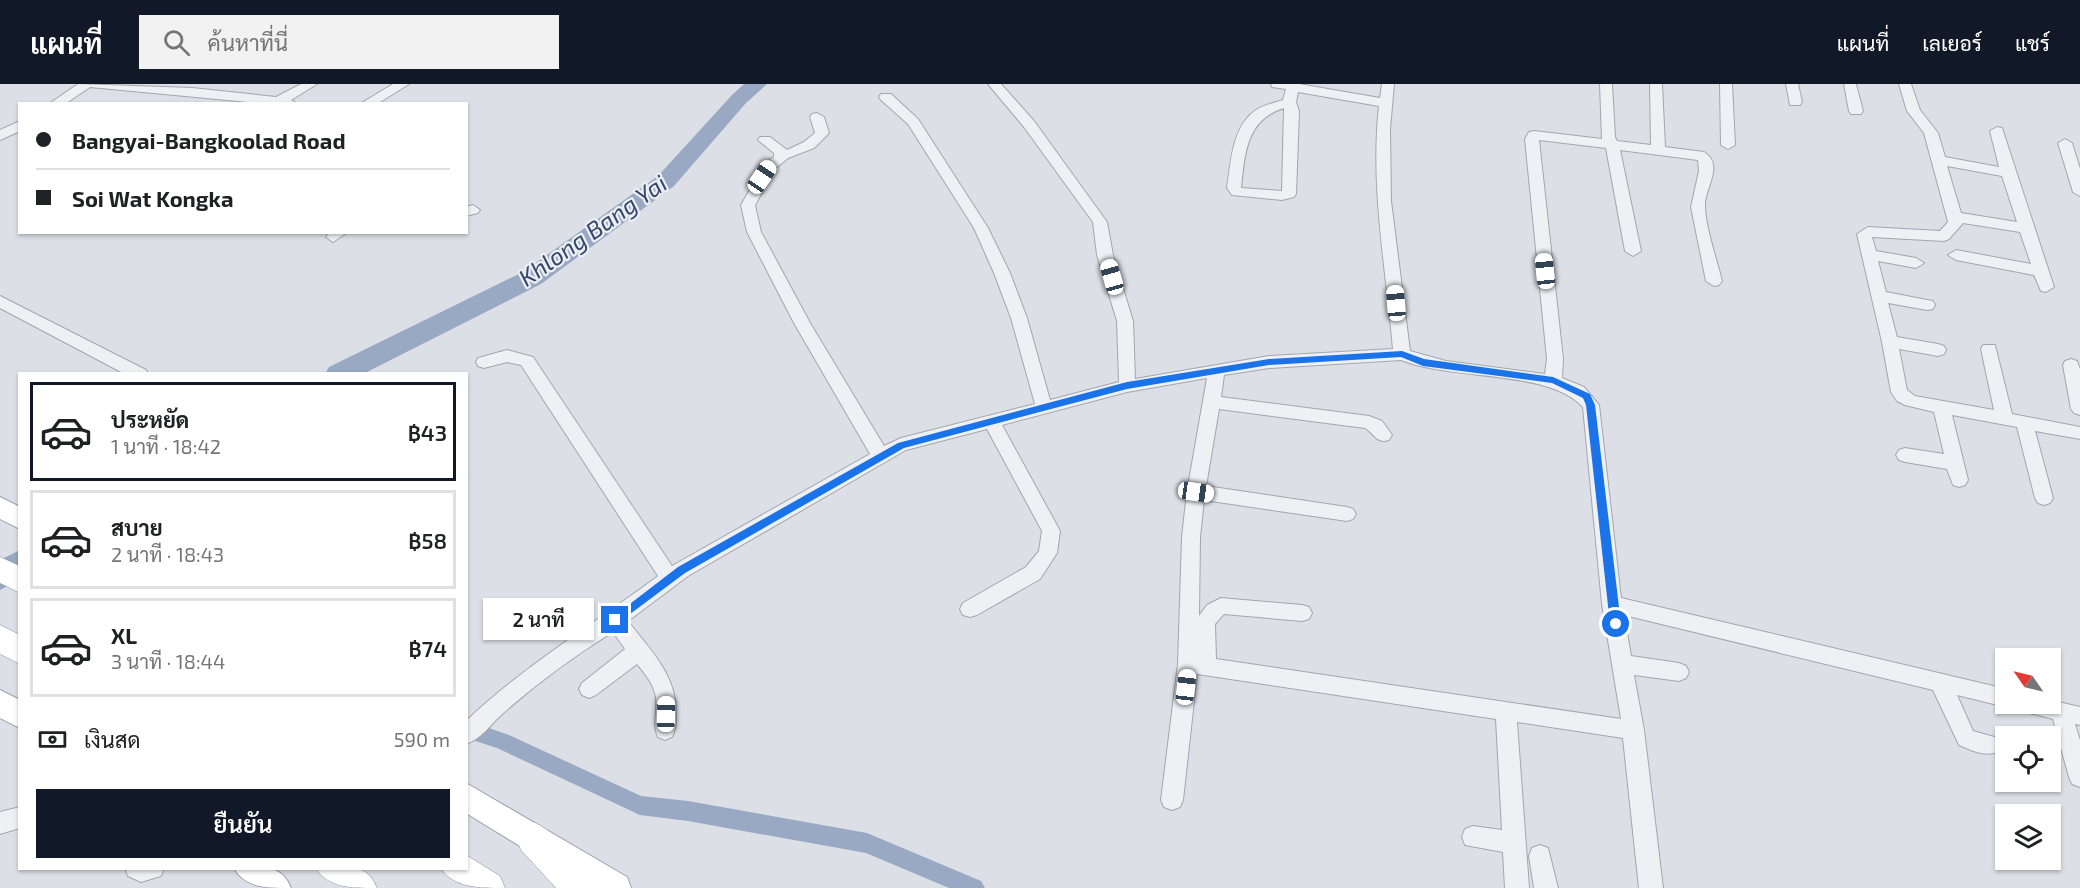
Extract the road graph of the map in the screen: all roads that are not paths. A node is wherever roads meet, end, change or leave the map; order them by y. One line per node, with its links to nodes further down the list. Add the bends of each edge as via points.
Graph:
1 (87, 84): 16 (street)
2 (92, 84): 17 (street, via 208,91)
3 (310, 84): 17 (street)
4 (403, 84): 18 (street)
5 (994, 84): 57 (street, via 1029,124 1100,222 1105,255 1125,321)
6 (1277, 84): 14 (street)
7 (1388, 84): 21 (street)
8 (1606, 84): 29 (street, via 1608,137)
9 (1656, 84): 31 (street)
10 (1726, 84): 30 (street)
11 (1792, 84): 20 (street)
12 (1850, 84): 22 (street)
13 (1905, 84): 33 (street, via 1914,111 1931,133)
14 (1293, 87): 19 (street); 21 (street)
15 (886, 97): 60 (street, via 913,122 981,228 1019,318)
16 (58, 102)
17 (281, 102)
18 (370, 102)
19 (1289, 102): 19 (street, via 1289,194 1237,192 1234,188 1243,140 1255,117)
20 (1795, 102)
21 (1385, 103): 51 (street, via 1384,201)
22 (1856, 111)
23 (817, 117): 32 (street, via 822,133 819,138)
24 (18, 126): 26 (street)
25 (1997, 131): 34 (street)
26 (0, 136)
27 (765, 140): 32 (street)
28 (2065, 143): 35 (street)
29 (1612, 144): 31 (street); 38 (street); 56 (street, via 1541,135 1532,139 1555,359)
30 (1728, 145)
31 (1658, 150): 43 (street, via 1699,156 1706,162 1707,179 1698,207)
32 (781, 156): 67 (street, via 762,177 748,205 754,232)
33 (1938, 160): 34 (street); 36 (street)
34 (2008, 173): 37 (street)
35 (2080, 192)
36 (1956, 217): 37 (street); 39 (street, via 1956,223 1944,236 1866,232)
37 (2028, 229): 42 (street)
38 (1633, 250)
39 (1869, 255): 41 (street); 45 (street)
40 (1956, 255): 42 (street)
41 (1916, 263)
42 (2041, 271): 44 (street)
43 (1714, 281)
44 (2046, 287)
45 (1879, 296): 47 (street); 48 (street)
46 (0, 301): 55 (street)
47 (1927, 305)
48 (1890, 342): 50 (street); 59 (street, via 1899,392 1903,397)
49 (1989, 349): 62 (street)
50 (1938, 350)
51 (1402, 354): 54 (street, via 1269,362); 56 (street, via 1423,362)
52 (484, 362): 75 (street, via 507,356 527,361)
53 (2071, 365): 61 (street)
54 (1217, 370): 57 (street); 58 (street)
55 (136, 372)
56 (1553, 380): 77 (street, via 1586,396 1591,405)
57 (1127, 386): 60 (street)
58 (1212, 402): 66 (street, via 1369,422); 69 (street)
59 (1941, 406): 62 (street); 68 (street, via 1957,472)
60 (1044, 407): 63 (street)
61 (2080, 409)
62 (2004, 417): 64 (street)
63 (991, 421): 67 (street, via 901,445); 78 (street, via 1051,531 1048,553 1033,573)
64 (2024, 423): 65 (street); 70 (street)
65 (2080, 433)
66 (1383, 435)
67 (880, 455): 75 (street)
68 (1905, 455)
69 (1196, 492): 72 (street); 85 (street, via 1191,537)
70 (2044, 498)
71 (0, 507): 73 (main road)
72 (1347, 514)
73 (18, 518)
74 (0, 569): 76 (highway)
75 (670, 578): 80 (street)
76 (18, 580)
77 (1612, 604): 84 (street); 87 (street)
78 (970, 609)
79 (1302, 613): 85 (street, via 1221,606 1212,610 1205,621)
80 (615, 620): 83 (street); 96 (street, via 572,647)
81 (0, 638): 82 (highway)
82 (18, 650)
83 (639, 650): 88 (street); 94 (street, via 659,677 666,698)
84 (1622, 664): 86 (street); 95 (street)
85 (1197, 666): 91 (street); 100 (street)
86 (1679, 672)
87 (1940, 682): 89 (street); 97 (street, via 1966,738)
88 (589, 689)
89 (1995, 695)
90 (0, 702): 93 (main road)
91 (1506, 712): 95 (street); 105 (street)
92 (2070, 714): 98 (street)
93 (18, 715)
94 (665, 730)
95 (1633, 730): 117 (street)
96 (468, 733)
97 (1990, 745)
98 (2080, 777)
99 (468, 798): 104 (main road)
100 (1172, 800)
101 (18, 817): 102 (street)
102 (0, 823)
103 (1473, 837): 105 (street)
104 (533, 838): 113 (highway); 114 (main road)
105 (1514, 843): 115 (street)
106 (1540, 856): 116 (street)
107 (252, 870): 110 (main road)
108 (336, 870): 111 (highway)
109 (461, 870): 112 (highway)
110 (276, 888)
111 (360, 888)
112 (488, 888)
113 (579, 888)
114 (616, 888)
115 (1517, 888)
116 (1546, 888)
117 (1651, 888)

